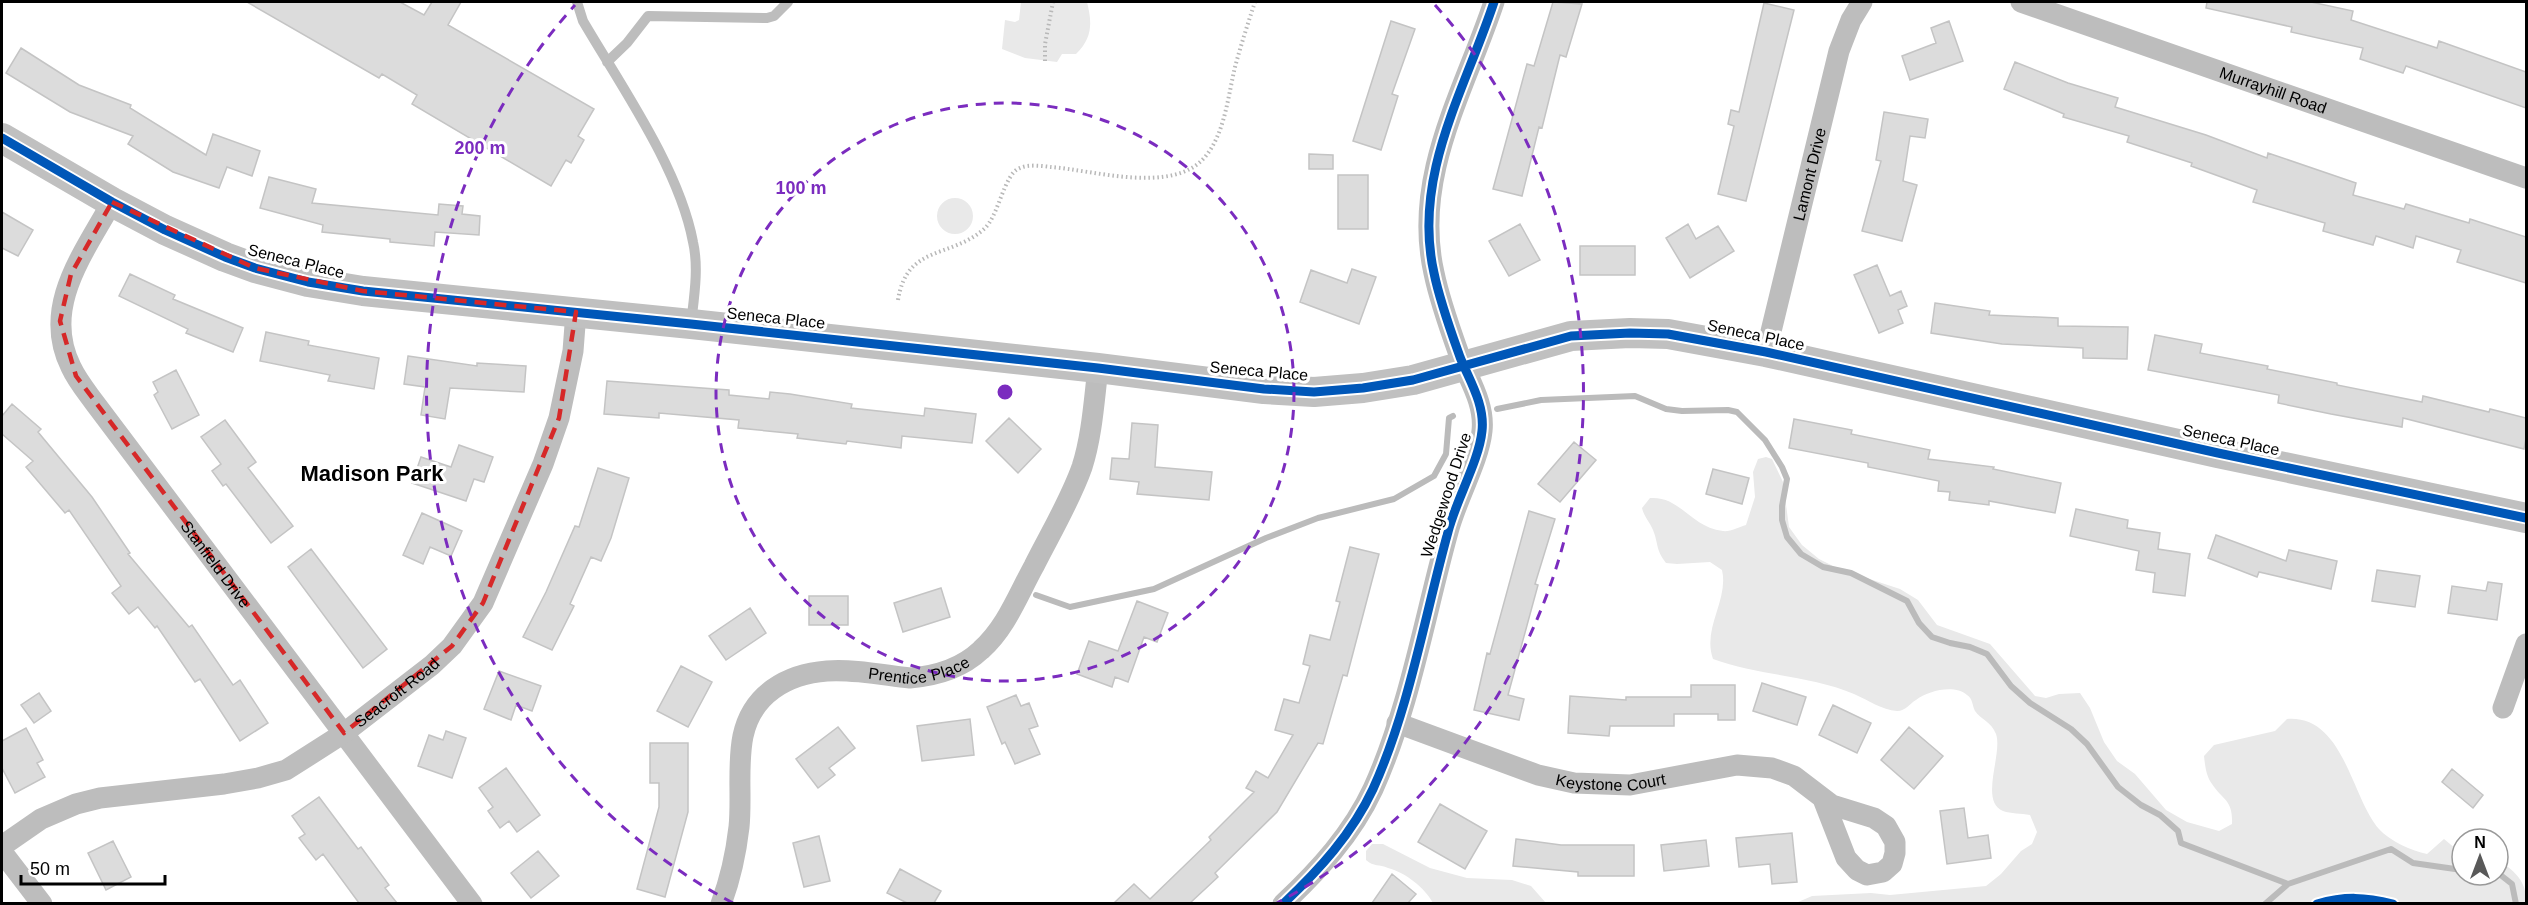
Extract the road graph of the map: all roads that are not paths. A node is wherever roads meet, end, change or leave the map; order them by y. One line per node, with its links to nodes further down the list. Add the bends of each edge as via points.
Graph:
1 (577, 2): 6 (lane, via 583,21)
2 (788, 2): 6 (lane, via 767,18 648,16)
3 (1494, 2): 13 (street, Wedgewood Drive, via 1445,133 1430,195 1428,227 1433,270 1443,312)
4 (1862, 2): 12 (street, Lamont Drive, via 1839,51)
5 (2021, 2): 8 (street, Murrayhill Road)
6 (607, 62): 11 (lane, via 665,165 690,229 695,273)
7 (2, 138): 9 (street, Seneca Place)
8 (2526, 178)
9 (112, 202): 10 (street, Seneca Place, via 225,257 308,282); 19 (street, Stanfield Drive, via 71,274 63,297 62,341 70,365)
10 (576, 312): 11 (street, Seneca Place); 19 (street, Seacroft Road, via 560,418 483,603 445,652)
11 (691, 324): 14 (street, Seneca Place)
12 (1766, 352): 13 (street, Seneca Place, via 1706,339 1629,333 1571,336); 15 (street, Seneca Place)
13 (1464, 366): 14 (street, Seneca Place, via 1413,380 1314,392); 18 (street, Wedgewood Drive, via 1480,405 1483,429 1448,530)
14 (1098, 368): 25 (street, Prentice Place, via 1082,467 998,633 980,651 947,670 923,677 828,671 795,676 768,692 755,708 743,737 739,827)
15 (2526, 518)
16 (2526, 644): 17 (street)
17 (2503, 708)
18 (1397, 723): 20 (street, Keystone Court, via 1538,775 1574,783 1630,785 1749,765 1794,776); 26 (street, Wedgewood Drive, via 1373,789 1355,821 1315,874)
19 (344, 733): 21 (street, Seacroft Road, via 286,770 258,778 76,804 41,819); 24 (street, Stanfield Drive)
20 (1823, 799)
21 (2, 846)
22 (2, 852): 23 (street)
23 (42, 903)
24 (472, 903)
25 (721, 903)
26 (1283, 903)

